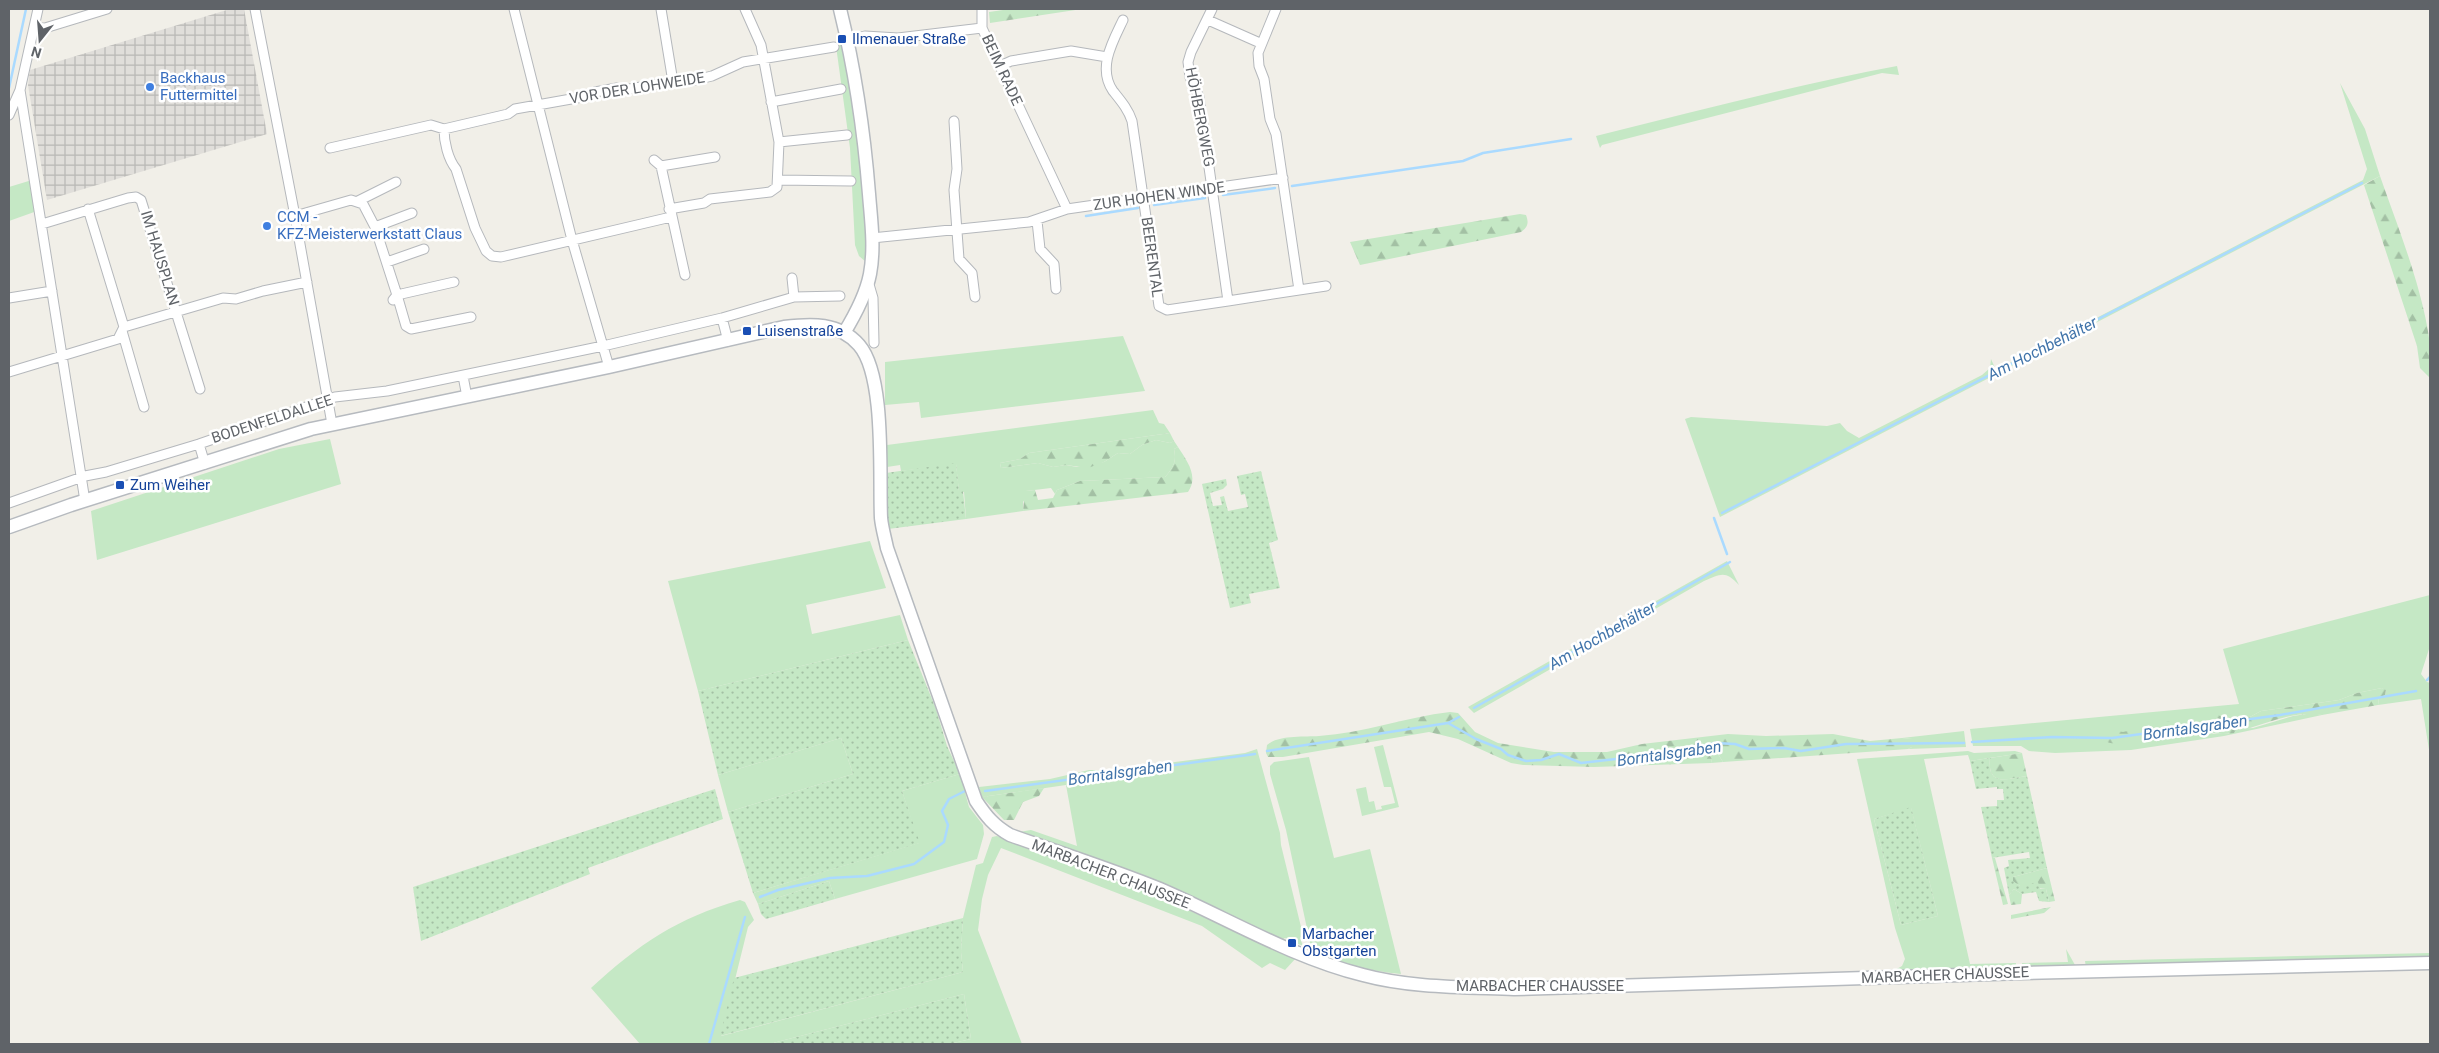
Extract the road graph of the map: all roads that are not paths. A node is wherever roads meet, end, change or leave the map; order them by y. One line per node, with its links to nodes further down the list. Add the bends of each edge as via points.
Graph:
1 (38, 9): 13 (street)
2 (107, 9): 13 (street, via 45,28)
3 (255, 9): 44 (street)
4 (514, 9): 25 (street)
5 (661, 9): 21 (street)
6 (745, 9): 19 (street, via 759,36)
7 (840, 9): 15 (street)
8 (982, 9): 14 (street)
9 (1212, 9): 12 (street, HÖHBERGWEG)
10 (1276, 9): 16 (street)
11 (1123, 20): 18 (street)
12 (1208, 20): 16 (street); 37 (street, HÖHBERGWEG, via 1191,52 1188,68 1199,97)
13 (35, 27): 23 (street)
14 (982, 28): 15 (street, BEIM RADE); 20 (street, BEIM RADE)
15 (848, 40): 49 (street, via 865,142)
16 (1260, 43): 33 (street, via 1258,60)
17 (834, 47): 19 (street, VOR DER LOHWEIDE)
18 (1107, 57): 20 (street, via 1071,52 1011,61); 38 (street, via 1109,83 1132,121)
19 (764, 60): 21 (street, VOR DER LOHWEIDE, via 743,62 702,79); 24 (street)
20 (1000, 66): 41 (street, BEIM RADE)
21 (673, 82): 25 (street, VOR DER LOHWEIDE, via 624,90 617,88)
22 (841, 89): 24 (street)
23 (20, 90): 26 (street); 46 (street)
24 (771, 102): 30 (street)
25 (538, 104): 28 (street, VOR DER LOHWEIDE); 50 (street)
26 (9, 116)
27 (954, 121): 48 (street)
28 (444, 129): 31 (street, VOR DER LOHWEIDE, via 430,125); 50 (street, via 452,163 475,228 490,254 500,257)
29 (847, 135): 30 (street)
30 (778, 142): 34 (street)
31 (330, 148)
32 (715, 157): 43 (street, via 658,163)
33 (1283, 178): 37 (street, ZUR HOHEN WINDE); 60 (street)
34 (779, 180): 35 (street); 43 (street, via 777,187 770,192 710,199)
35 (851, 181)
36 (396, 182): 39 (street)
37 (1213, 188): 38 (street, ZUR HOHEN WINDE); 67 (street)
38 (1144, 198): 41 (street, ZUR HOHEN WINDE); 67 (street, BEERENTAL, via 1159,306 1167,310)
39 (358, 201): 44 (street, via 350,200); 47 (street, via 367,208)
40 (88, 209): 46 (street, IM HAUSPLAN); 68 (street, IM HAUSPLAN, via 132,197 141,200); 71 (street)
41 (1067, 209): 45 (street, ZUR HOHEN WINDE)
42 (412, 213): 47 (street)
43 (670, 213): 50 (street); 53 (street)
44 (296, 216): 56 (street)
45 (1037, 221): 48 (street, ZUR HOHEN WINDE); 59 (street, via 1040,249 1054,264)
46 (42, 224): 61 (street)
47 (375, 227): 52 (street)
48 (956, 230): 49 (street, ZUR HOHEN WINDE); 64 (street, via 959,259 972,273)
49 (872, 238): 55 (street)
50 (572, 240): 75 (street)
51 (424, 249): 52 (street)
52 (387, 262): 66 (street)
53 (685, 275)
54 (792, 278): 63 (street)
55 (868, 281): 72 (street); 74 (street, via 873,298)
56 (307, 282): 68 (street, IM HAUSPLAN, via 236,299 223,298); 82 (street)
57 (454, 282): 66 (street)
58 (1326, 286): 60 (street, BEERENTAL)
59 (1056, 289)
60 (1299, 290): 67 (street, BEERENTAL)
61 (52, 292): 65 (street); 76 (street)
62 (840, 296): 63 (street, BODENFELDALLEE)
63 (794, 297): 70 (street, BODENFELDALLEE)
64 (975, 297)
65 (9, 298)
66 (395, 298): 69 (street, via 408,329)
67 (1228, 301)
68 (176, 313): 71 (street, IM HAUSPLAN); 80 (street, IM HAUSPLAN)
69 (471, 317)
70 (722, 318): 73 (street); 75 (street, BODENFELDALLEE)
71 (123, 329): 76 (street, IM HAUSPLAN, via 118,339); 83 (street)
72 (844, 333): 73 (street, BODENFELDALLEE, via 809,324); 91 (street, MARBACHER CHAUSSEE, via 859,345 873,379 877,400 882,521 887,548 976,800 985,816 1010,835 1161,890 1311,958 1363,976 1388,980 1514,989)
73 (728, 340): 77 (street, BODENFELDALLEE)
74 (874, 343)
75 (603, 346): 77 (street); 79 (street, BODENFELDALLEE)
76 (63, 356): 78 (street, IM HAUSPLAN); 87 (street)
77 (609, 367): 81 (street, BODENFELDALLEE)
78 (9, 372)
79 (463, 376): 81 (street); 82 (street, BODENFELDALLEE)
80 (200, 390)
81 (468, 397): 84 (street, BODENFELDALLEE)
82 (328, 399): 84 (street); 85 (street, BODENFELDALLEE)
83 (144, 407)
84 (332, 424): 86 (street, BODENFELDALLEE)
85 (198, 444): 86 (street, BODENFELDALLEE); 87 (street, BODENFELDALLEE)
86 (205, 464): 88 (street, BODENFELDALLEE)
87 (81, 477): 88 (street); 89 (street, BODENFELDALLEE)
88 (85, 501): 90 (street, BODENFELDALLEE)
89 (9, 503)
90 (9, 528)
91 (2430, 963)

